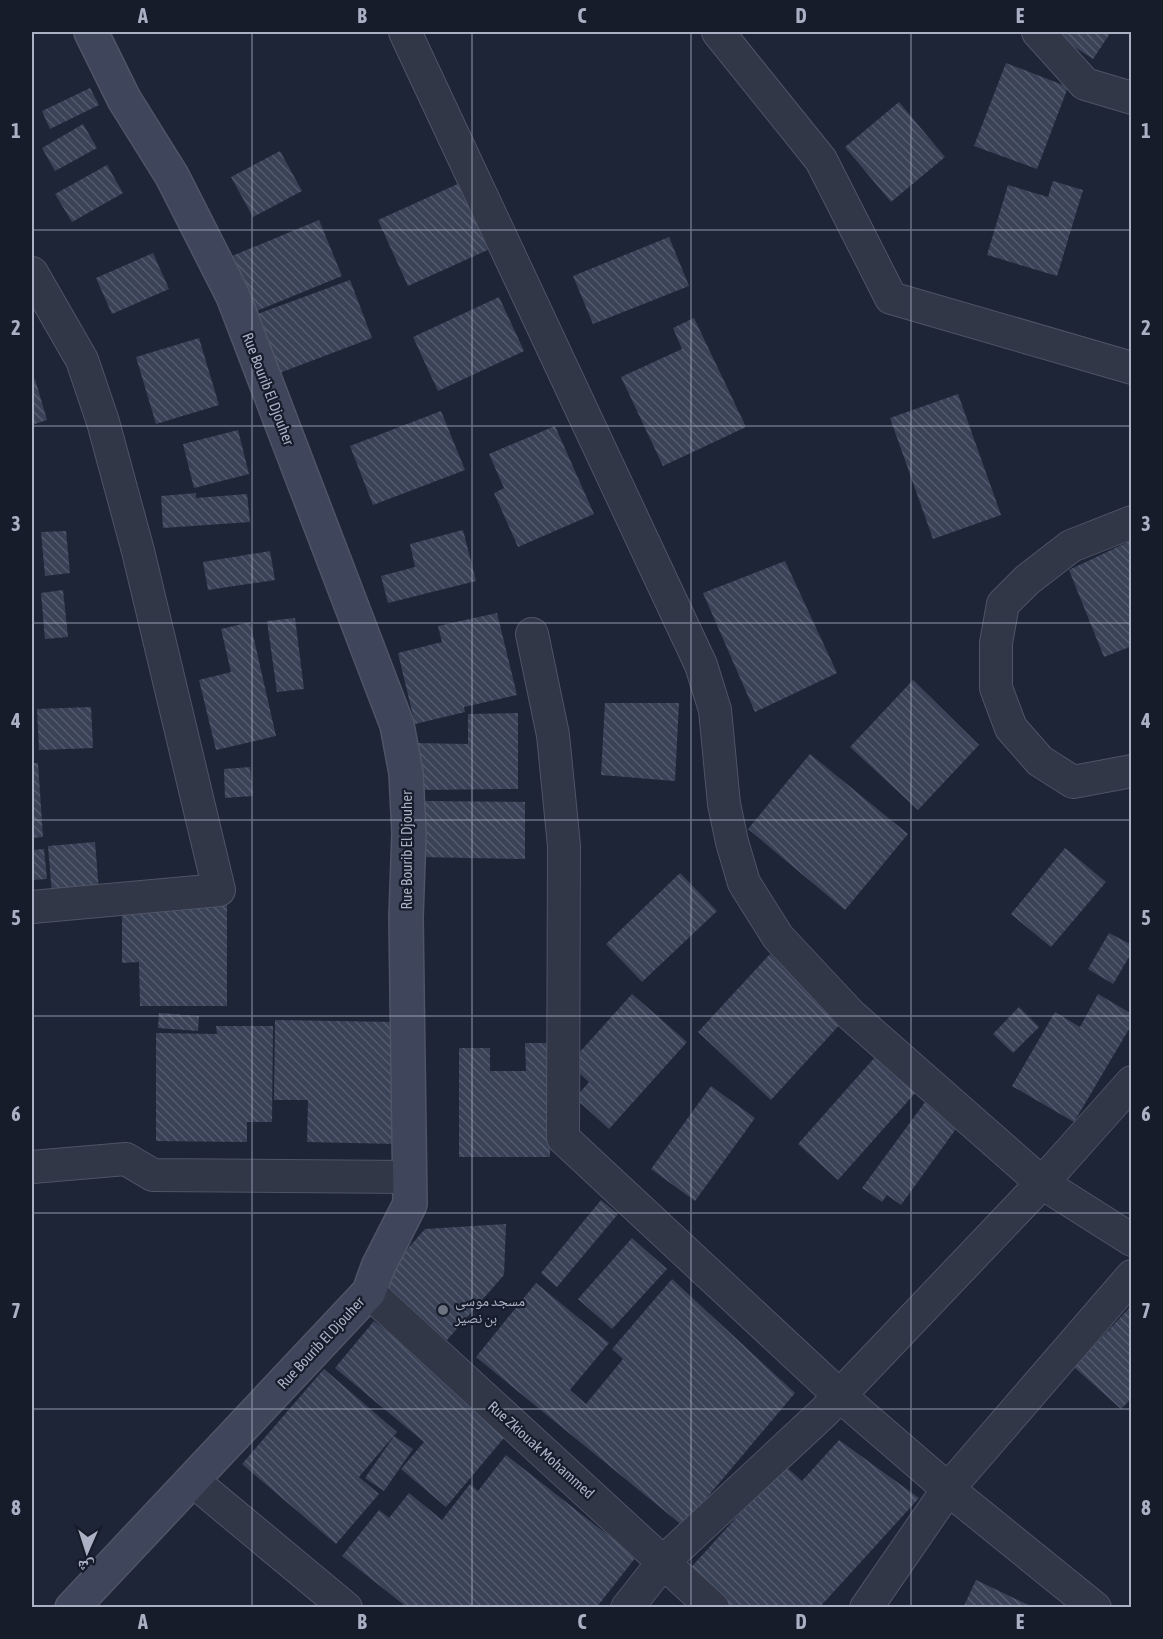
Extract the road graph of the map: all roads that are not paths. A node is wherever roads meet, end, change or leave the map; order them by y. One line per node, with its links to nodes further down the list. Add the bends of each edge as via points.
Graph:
1 (91, 32): 14 (main road, Rue Bourib El Djouher, via 124,99 172,176 233,296 397,725 406,773 409,833 406,917)
2 (405, 32): 15 (street, via 701,665 715,710 724,804 732,842 749,892 778,937 851,1014)
3 (718, 32): 7 (street, via 821,160 891,298)
4 (1038, 32): 5 (street, via 1085,84)
5 (1131, 98)
6 (32, 273): 11 (street, via 82,360 103,422 219,890)
7 (1131, 368)
8 (1131, 522): 10 (street, via 1071,546 1003,604 996,688 1011,728 1040,760 1073,782)
9 (532, 634): 19 (street, via 553,735 564,846 564,1138)
10 (1131, 771)
11 (32, 907)
12 (1131, 1082): 15 (street)
13 (32, 1167): 14 (street, via 126,1159 153,1174)
14 (410, 1177): 18 (main road, Rue Bourib El Djouher, via 410,1204)
15 (1042, 1183): 16 (street); 19 (street)
16 (1131, 1240)
17 (1131, 1276): 21 (street)
18 (369, 1292): 20 (main road, Rue Bourib El Djouher); 22 (street, Rue Zkiouak Mohammed)
19 (839, 1395): 21 (street); 22 (street)
20 (192, 1480): 23 (main road, Rue Bourib El Djouher); 24 (street)
21 (948, 1489): 27 (street); 28 (street)
22 (664, 1561): 25 (street); 26 (street, Rue Zkiouak Mohammed)
23 (72, 1608)
24 (346, 1608)
25 (627, 1608)
26 (713, 1608)
27 (866, 1608)
28 (1095, 1608)

